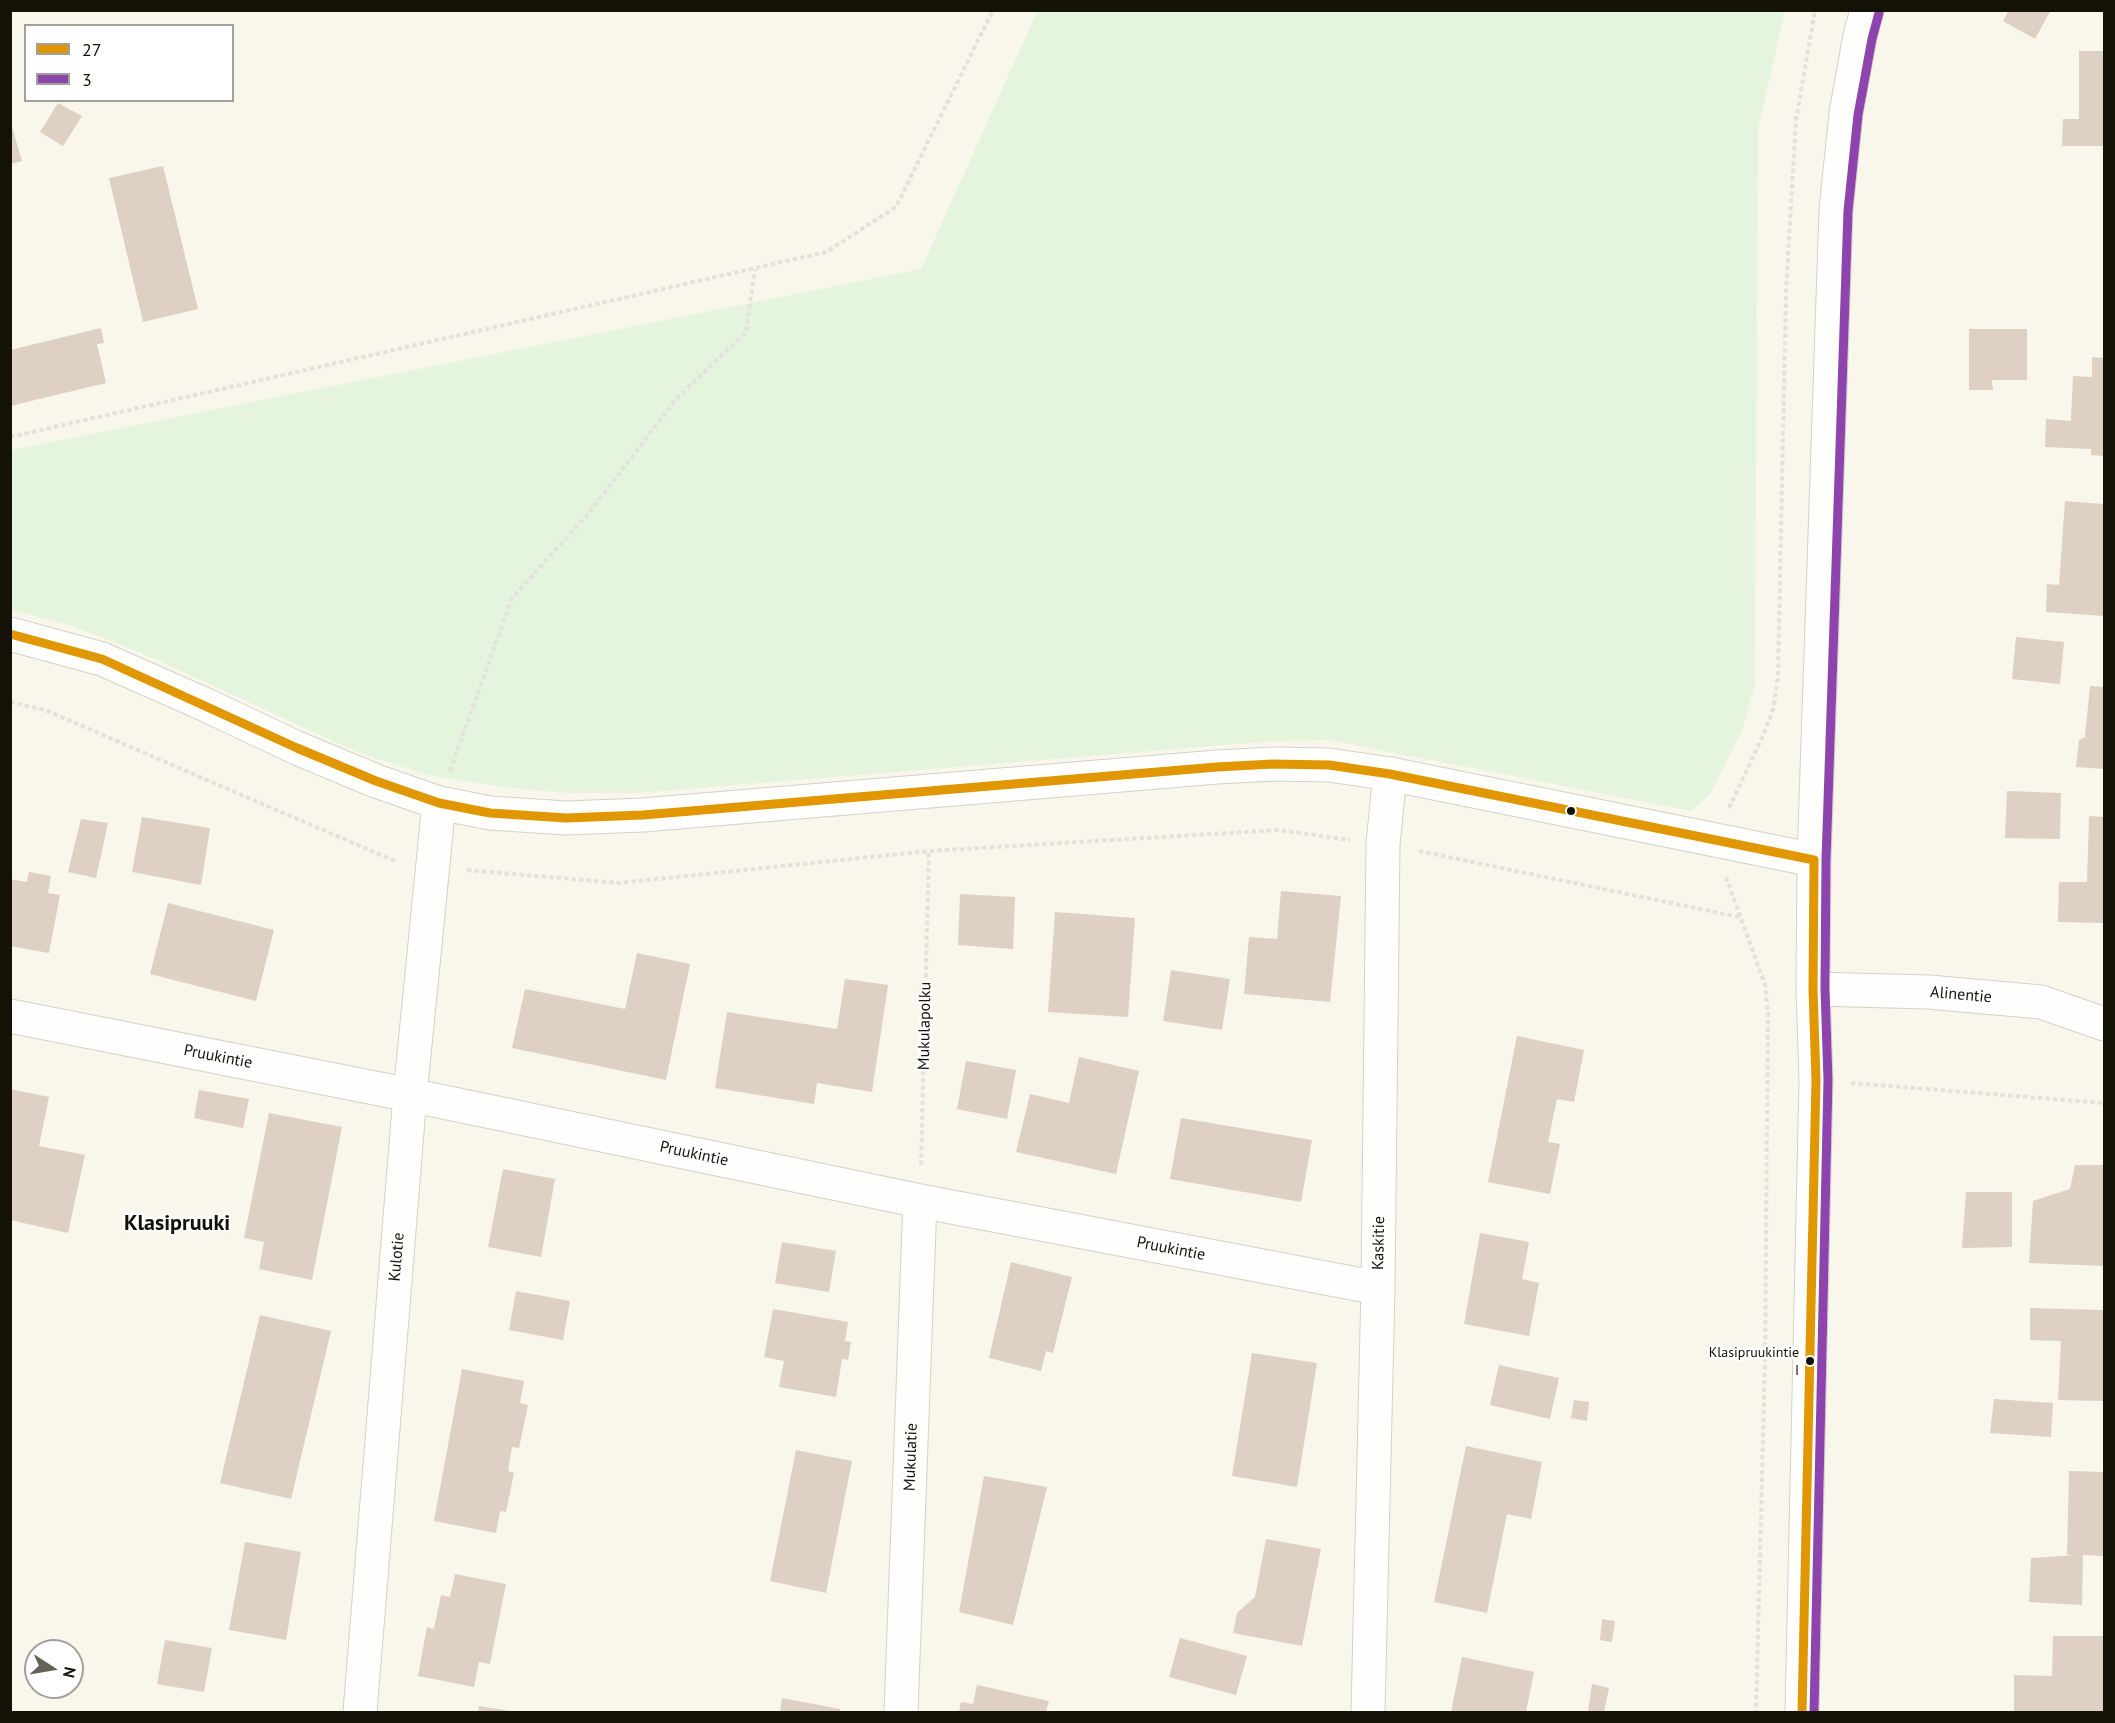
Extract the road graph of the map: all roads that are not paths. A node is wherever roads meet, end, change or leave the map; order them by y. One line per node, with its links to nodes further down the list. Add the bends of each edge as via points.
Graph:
1 (1867, 10): 5 (street, via 1846,113 1836,210)
2 (10, 633): 4 (street, via 102,660 307,753)
3 (1390, 774): 4 (street, via 1329,765 1273,764 577,818 490,813); 5 (street); 11 (street, Kaskitie, via 1383,844)
4 (439, 802): 9 (street, Kulotie)
5 (1814, 860): 6 (street)
6 (1813, 989): 8 (street, Alinentie, via 1929,992 2041,1002); 15 (street, via 1816,1080)
7 (10, 1016): 9 (street, Pruukintie)
8 (2104, 1024)
9 (410, 1095): 10 (street, Pruukintie); 12 (street, Kulotie)
10 (920, 1201): 11 (street, Pruukintie); 13 (street, Mukulatie)
11 (1378, 1288): 14 (street, Kaskitie)
12 (360, 1713)
13 (901, 1713)
14 (1368, 1713)
15 (1802, 1713)

